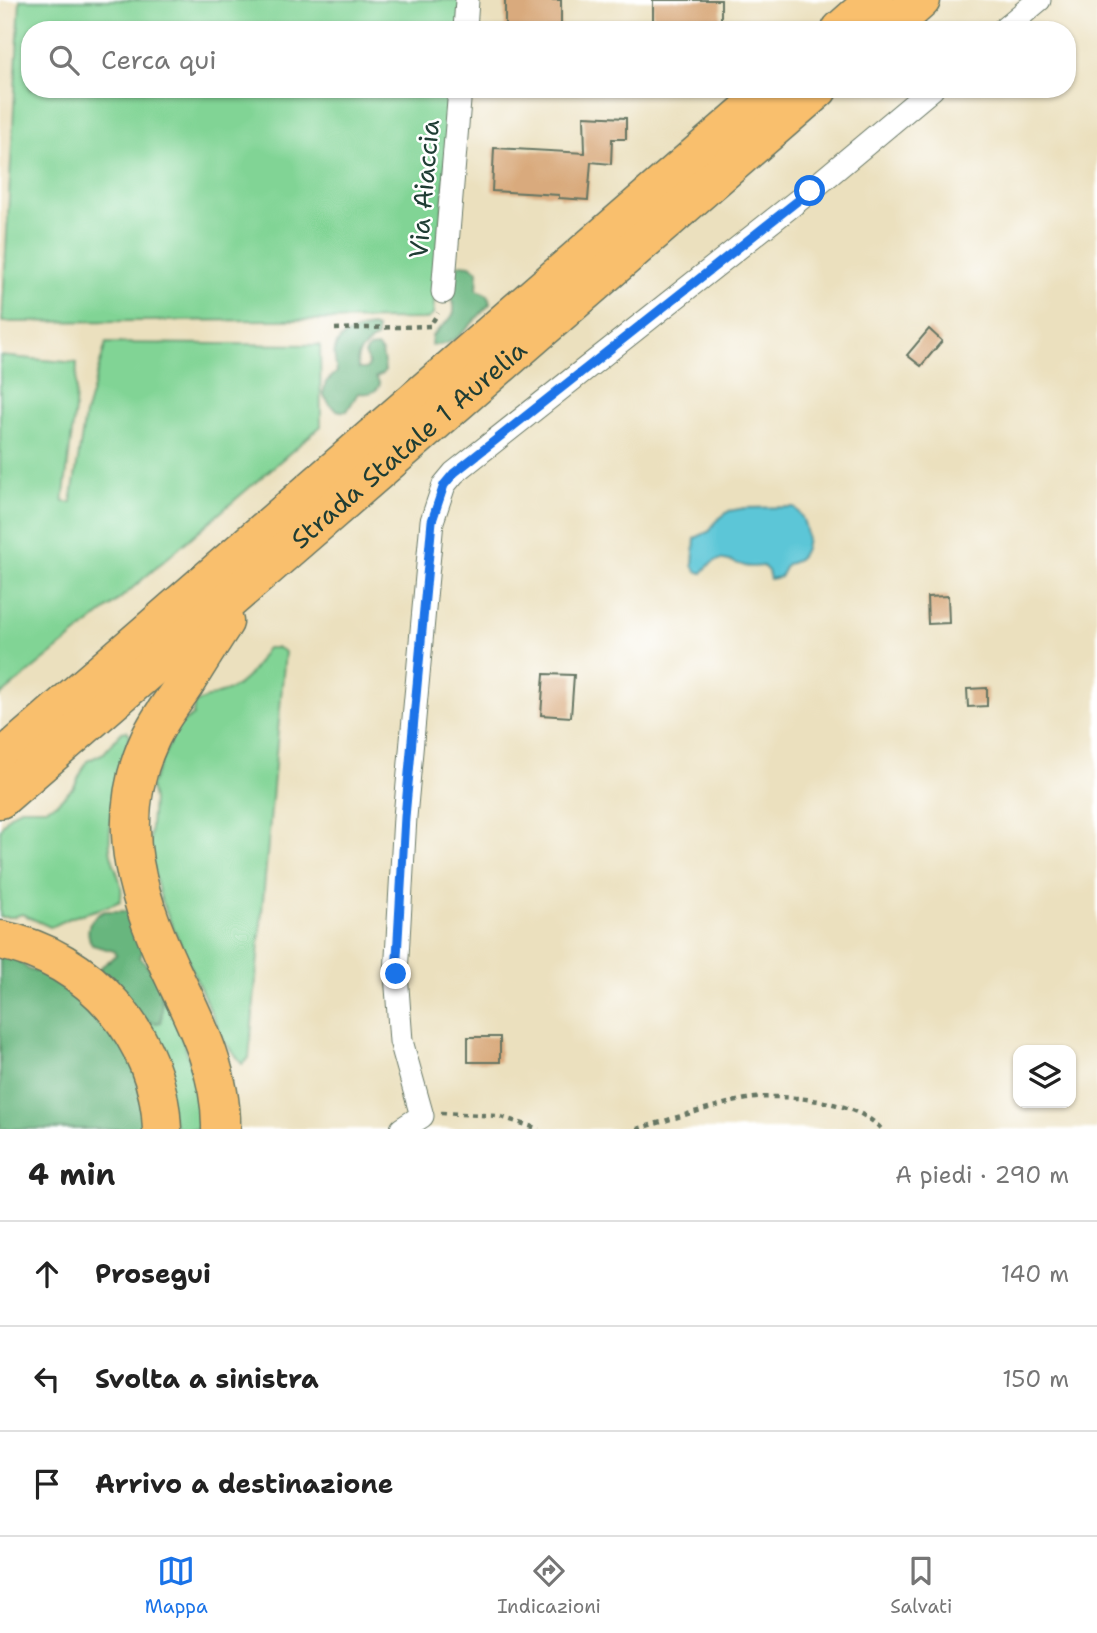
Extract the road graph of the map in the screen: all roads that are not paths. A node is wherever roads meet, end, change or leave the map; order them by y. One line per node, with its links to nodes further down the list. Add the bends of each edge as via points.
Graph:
1 (467, 0): 6 (street)
2 (847, 0): 7 (highway)
3 (875, 0): 8 (highway)
4 (921, 0): 9 (highway)
5 (1039, 0): 10 (street)
6 (466, 21)
7 (830, 21)
8 (851, 21)
9 (897, 21)
10 (1014, 21)
11 (459, 98): 15 (street, Via Aiaccia)
12 (763, 98): 17 (highway, Strada Statale 1 Aurelia)
13 (808, 98): 16 (highway, Strada Statale 1 Aurelia)
14 (921, 98): 22 (street, via 444,485 432,521 396,974 401,1041 422,1116)
15 (443, 292)
16 (247, 585): 18 (highway, Strada Statale 1 Aurelia); 21 (highway, via 150,739 138,774 132,817 133,865 139,890 160,948 205,1044)
17 (0, 761)
18 (0, 799)
19 (0, 940): 20 (highway, via 37,949 58,960 115,1008 153,1077)
20 (162, 1129)
21 (221, 1129)
22 (402, 1129)

